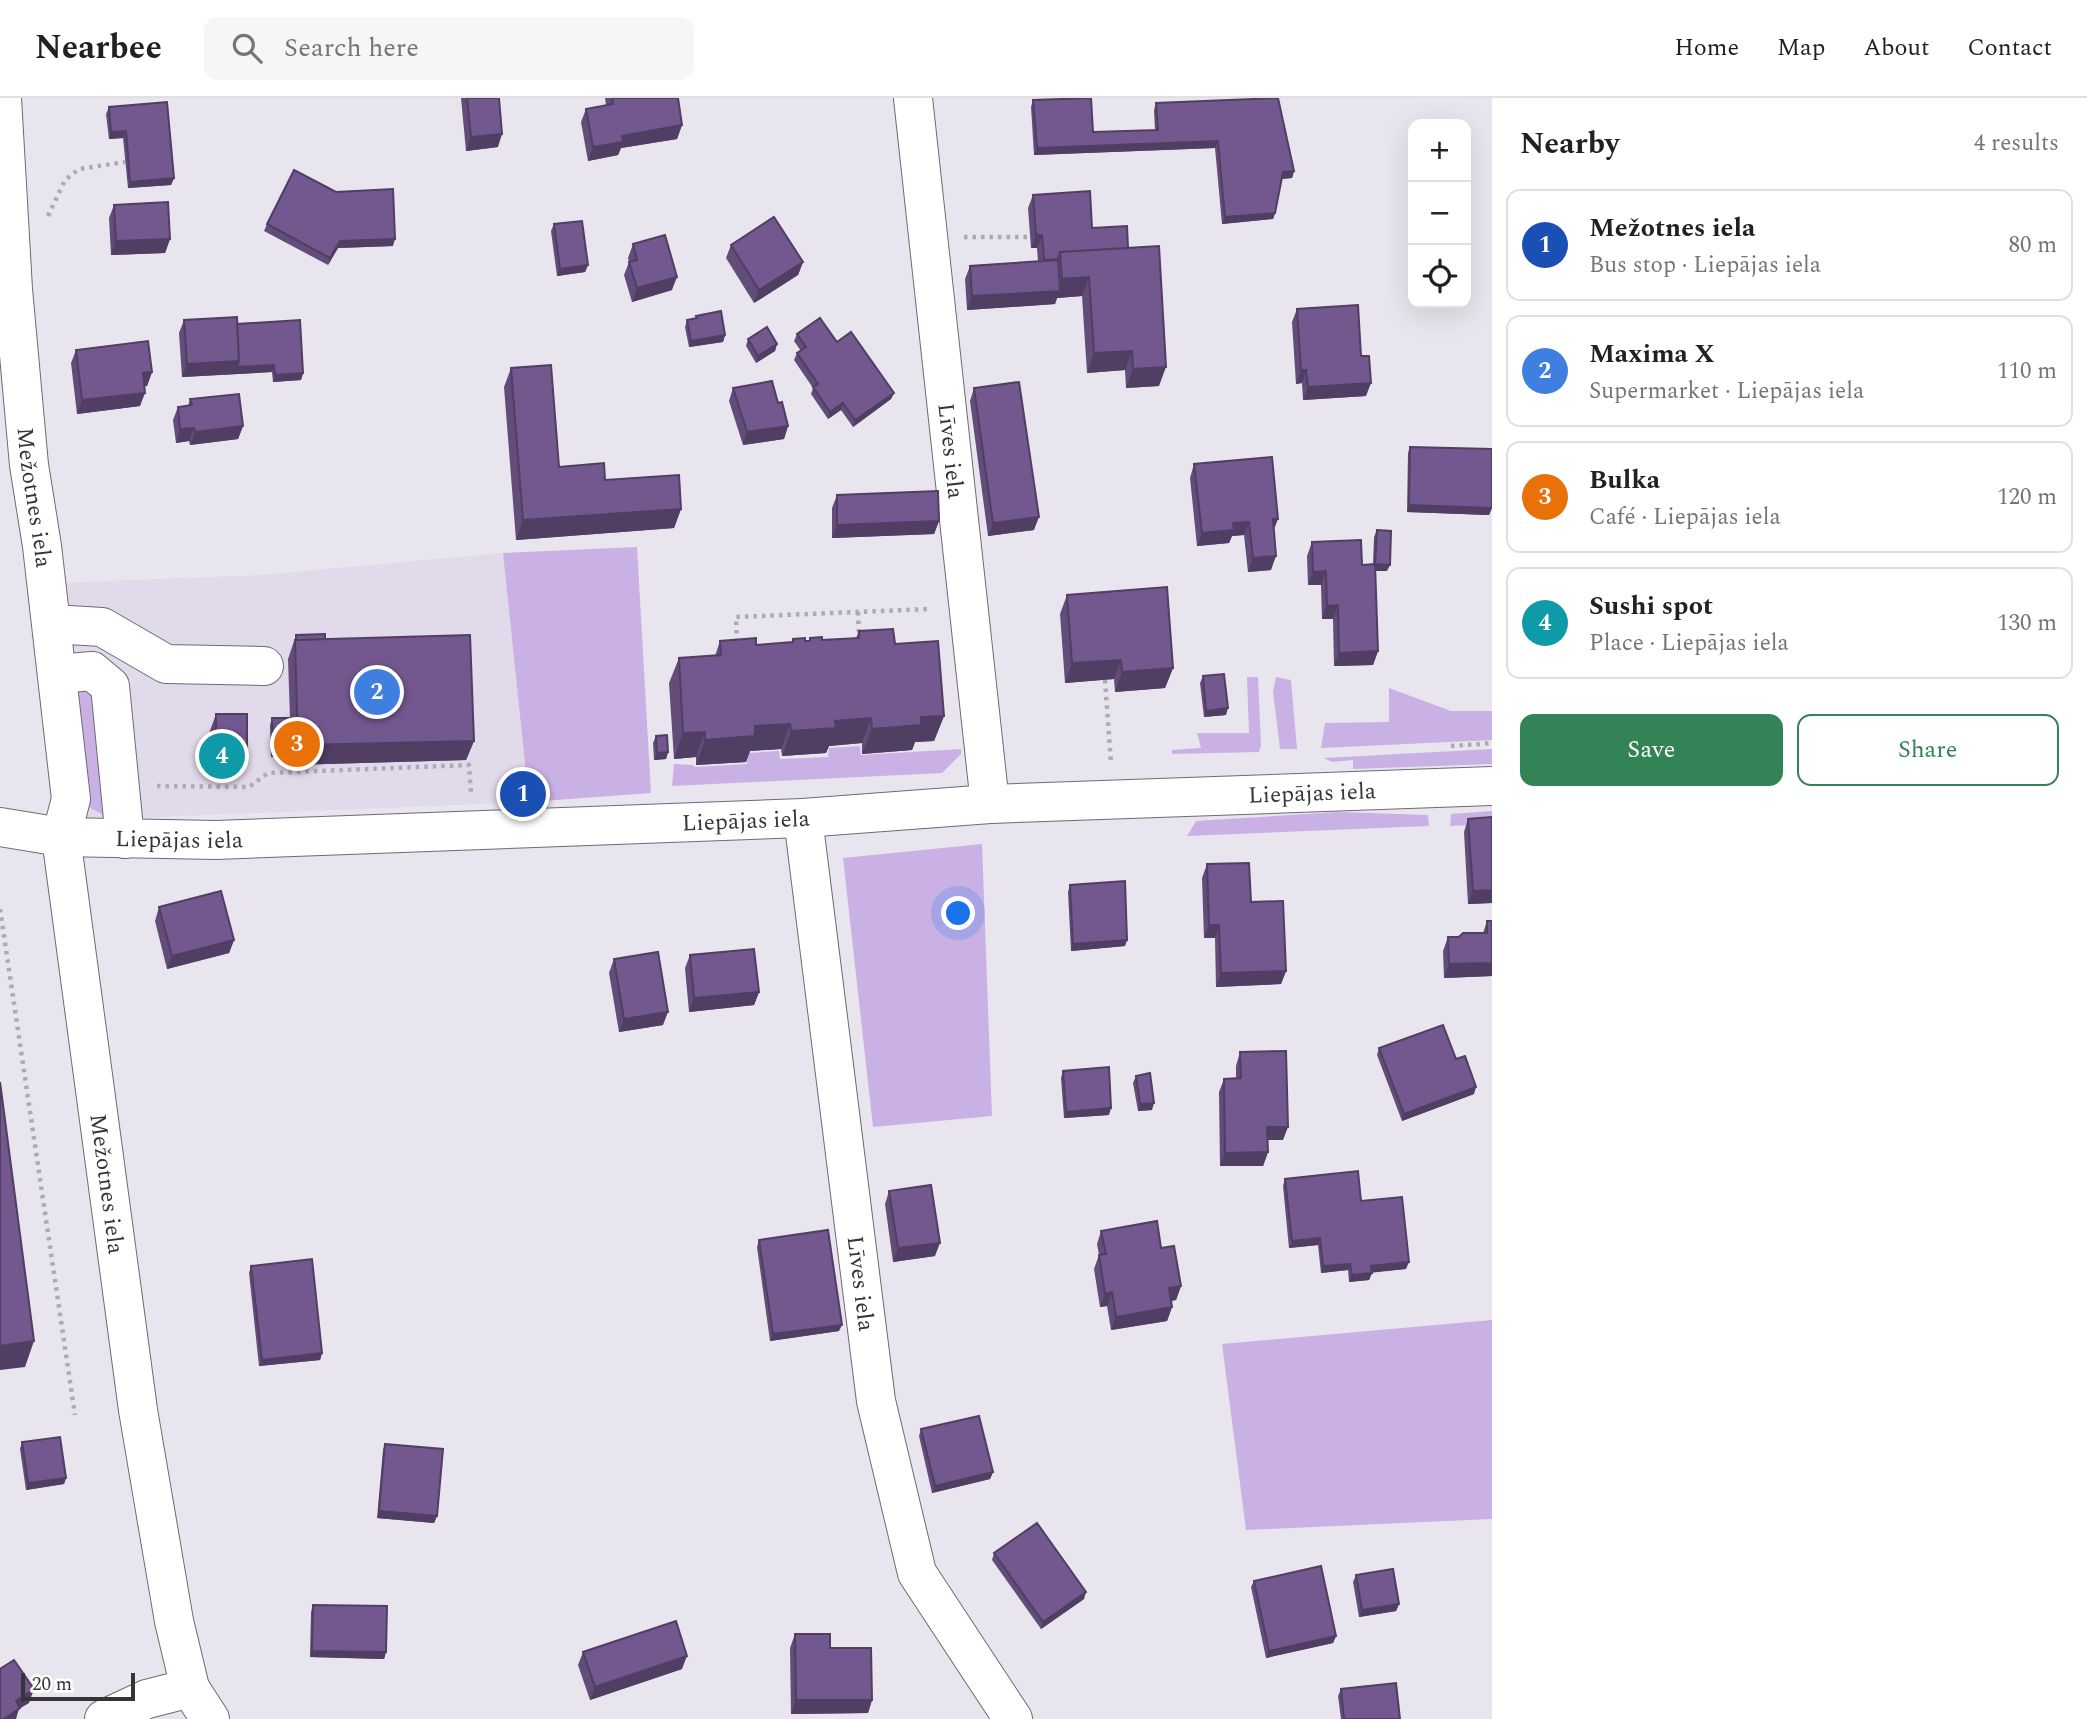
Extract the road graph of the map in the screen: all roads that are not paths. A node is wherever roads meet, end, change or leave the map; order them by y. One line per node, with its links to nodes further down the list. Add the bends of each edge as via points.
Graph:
1 (2, 98): 3 (street, Mežotnes iela, via 25,424)
2 (913, 98): 7 (street, Līves iela)
3 (52, 624): 4 (street, via 102,628 166,664); 5 (street, Mežotnes iela)
4 (264, 666)
5 (58, 674): 10 (street, Mežotnes iela, via 71,799); 11 (street, via 92,671 110,687)
6 (1492, 786): 7 (street, Liepājas iela)
7 (990, 804): 8 (street, Liepājas iela)
8 (803, 818): 11 (street, Liepājas iela); 14 (street, Līves iela, via 876,1401 916,1573)
9 (0, 827): 10 (street, Liepājas iela)
10 (61, 837): 11 (street, Liepājas iela); 12 (street, Mežotnes iela, via 138,1409 174,1621)
11 (125, 839)
12 (200, 1703): 13 (street, via 147,1699)
13 (104, 1719)
14 (1013, 1719)

